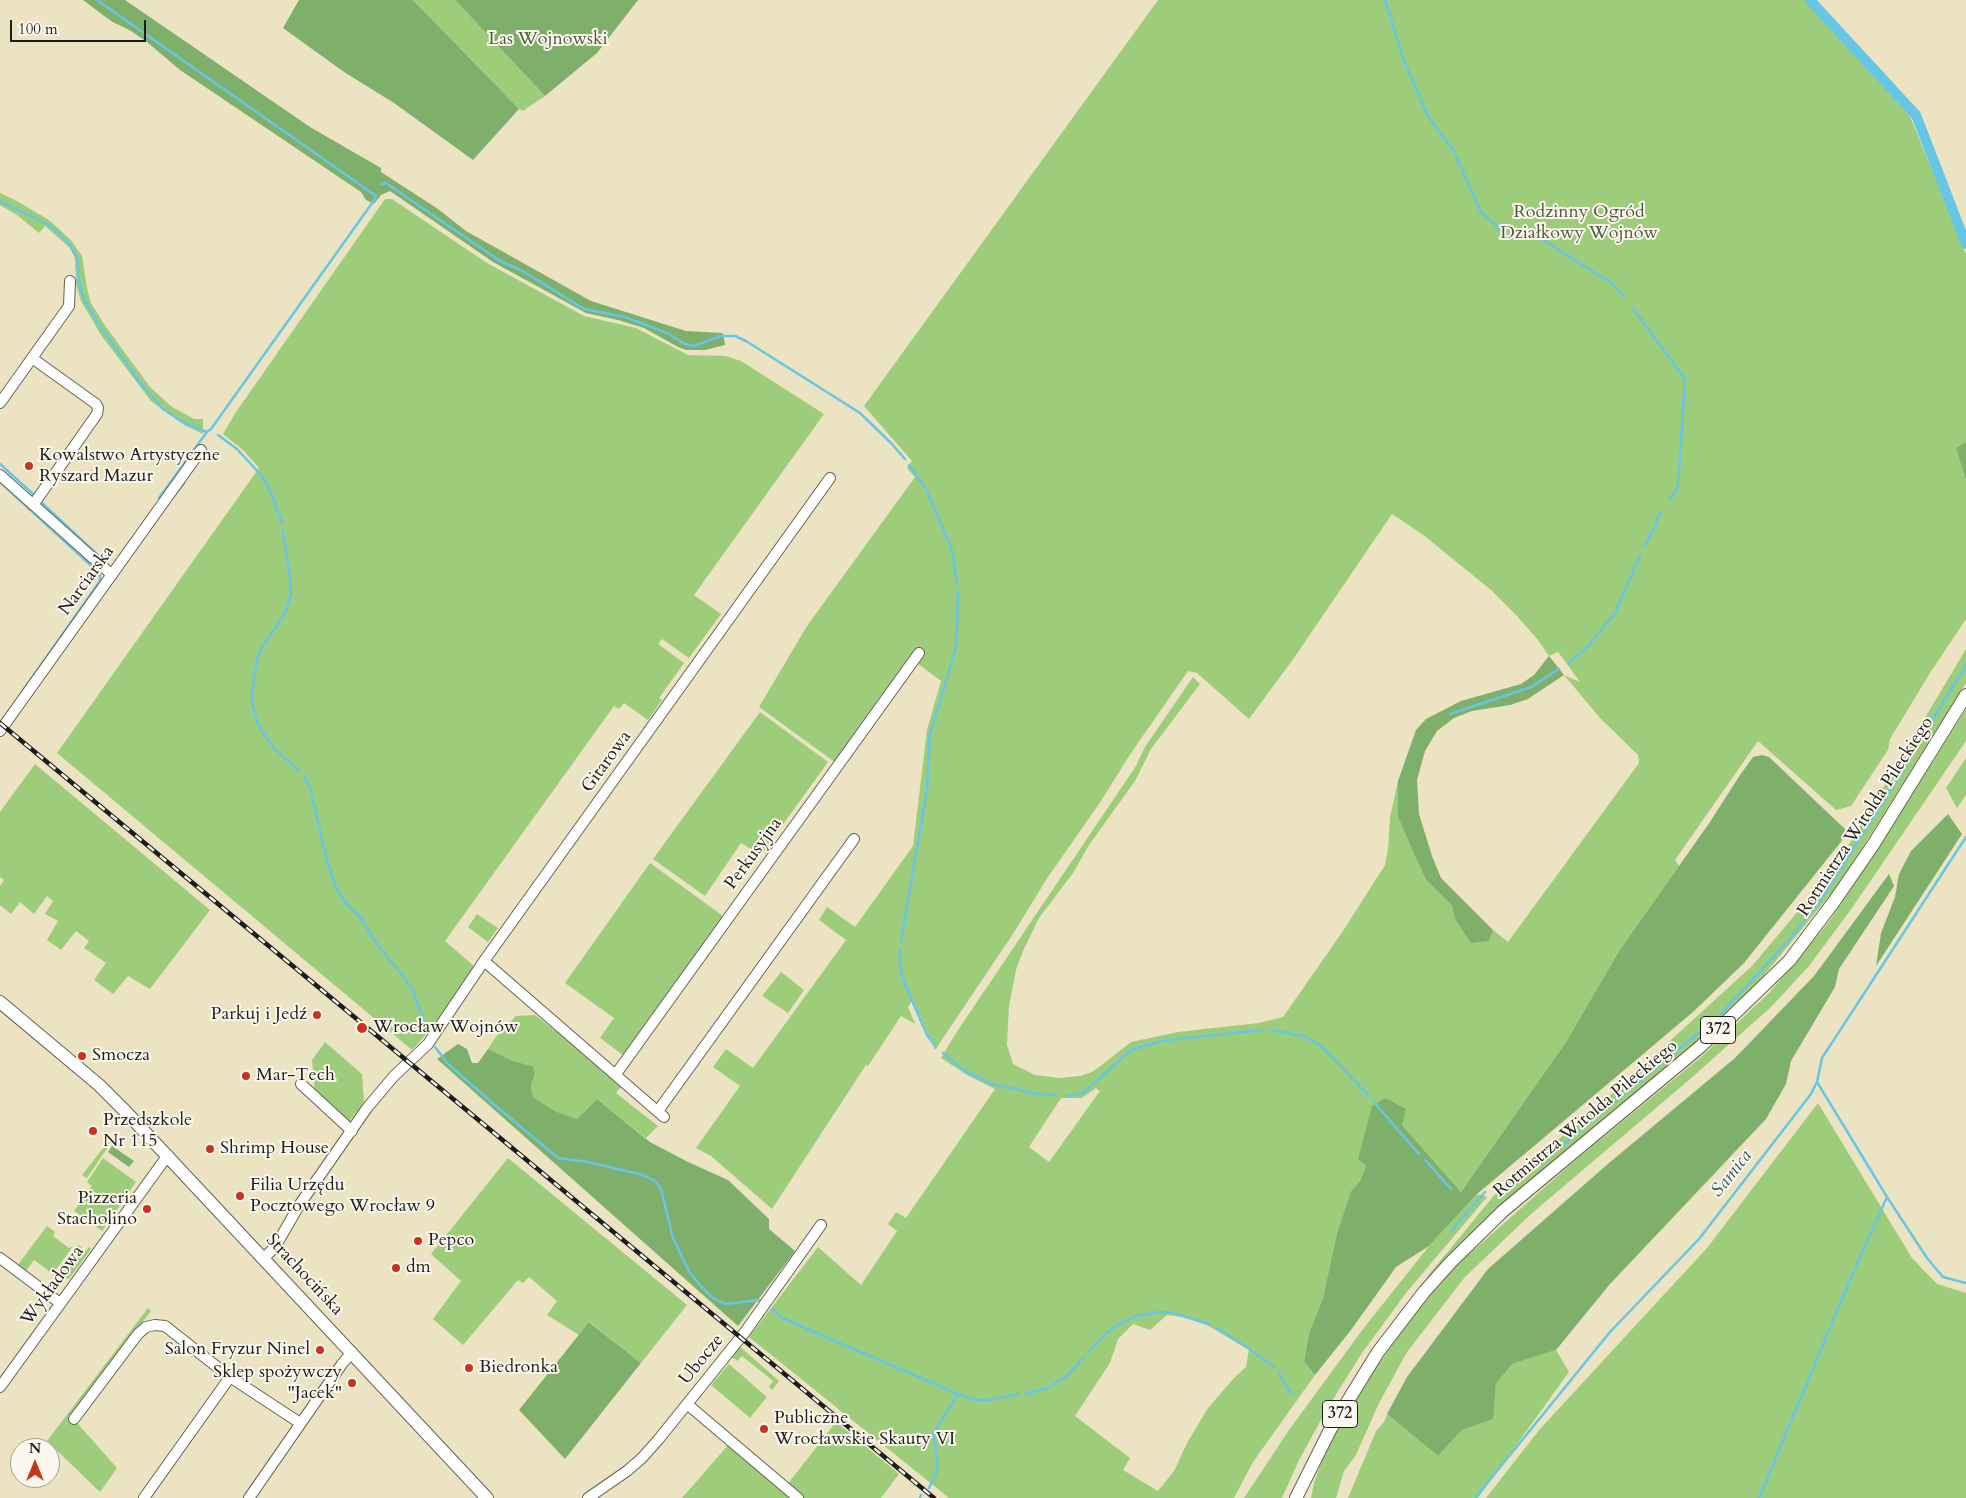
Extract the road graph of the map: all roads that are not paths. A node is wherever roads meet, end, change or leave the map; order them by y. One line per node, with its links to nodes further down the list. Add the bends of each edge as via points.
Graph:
1 (70, 281): 2 (street, via 69,306)
2 (32, 358): 3 (street); 7 (street, via 98,408 97,414)
3 (0, 403)
4 (201, 450): 8 (street, Narciarska)
5 (0, 475): 7 (street)
6 (830, 478): 13 (street, Gitarowa)
7 (33, 505): 8 (street)
8 (112, 575): 11 (street, Narciarska)
9 (919, 653): 15 (street, Perkusyjna)
10 (1966, 695): 29 (main road, Rotmistrza Witolda Pileckiego / 372, via 1873,845 1789,961 1700,1047 1503,1211 1450,1262 1378,1352 1330,1430)
11 (0, 731)
12 (854, 839): 15 (street, via 661,1114)
13 (484, 961): 15 (street); 17 (street, Gitarowa, via 428,1044 386,1085)
14 (0, 1002): 18 (main road, Strachocińska, via 99,1085)
15 (616, 1074)
16 (301, 1084): 17 (street)
17 (352, 1131): 21 (street, Gitarowa, via 300,1204 275,1247)
18 (168, 1156): 21 (main road, Strachocińska); 22 (street, Wykładowa)
19 (821, 1225): 26 (street, Ubocze, via 746,1331)
20 (0, 1258): 22 (street)
21 (264, 1258): 23 (main road, Strachocińska)
22 (60, 1303): 25 (street, Wykładowa)
23 (352, 1352): 28 (street); 32 (main road, Strachocińska)
24 (230, 1377): 27 (street, via 164,1326 155,1324 138,1334); 28 (street); 30 (street)
25 (0, 1387)
26 (688, 1404): 33 (street, Ubocze, via 642,1458); 34 (street)
27 (74, 1419)
28 (300, 1423): 31 (street)
29 (1307, 1479): 35 (main road, Rotmistrza Witolda Pileckiego / 372); 36 (main road, Rotmistrza Witolda Pileckiego / 372)
30 (144, 1498)
31 (249, 1498)
32 (487, 1498)
33 (588, 1498)
34 (798, 1498)
35 (1296, 1498)
36 (1305, 1498)

